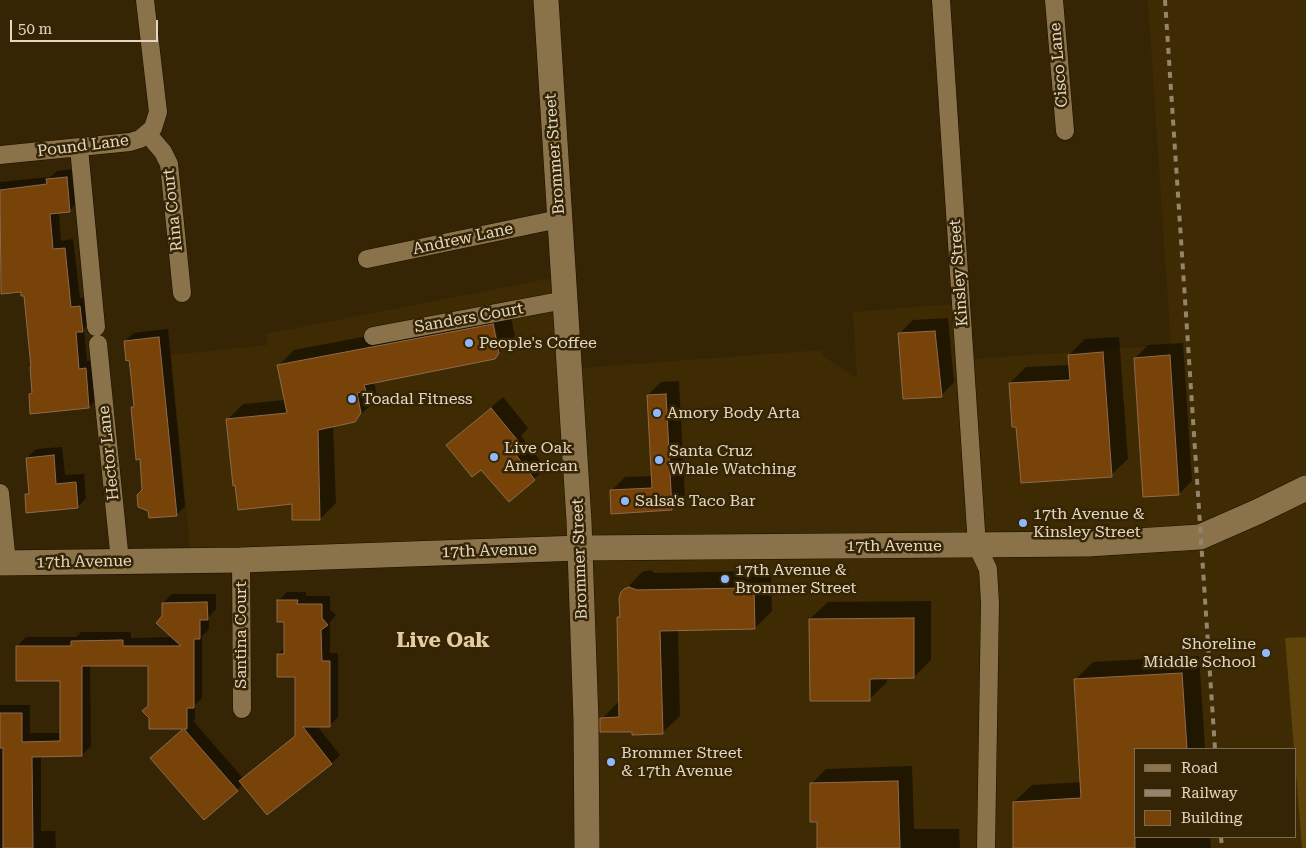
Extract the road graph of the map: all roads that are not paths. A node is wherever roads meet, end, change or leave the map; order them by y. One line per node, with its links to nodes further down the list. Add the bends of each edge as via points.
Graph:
1 (145, 0): 6 (street, Pound Lane, via 158,112)
2 (546, 0): 9 (main road, Brommer Street)
3 (941, 0): 16 (street, Kinsley Street)
4 (1054, 0): 5 (street, Cisco Lane)
5 (1065, 131)
6 (147, 134): 7 (street, Pound Lane, via 130,142); 11 (street, Rina Court, via 169,164)
7 (79, 148): 8 (street, Pound Lane); 19 (street, Hector Lane)
8 (0, 155)
9 (559, 219): 10 (street, Andrew Lane); 12 (main road, Brommer Street)
10 (367, 259)
11 (182, 293)
12 (565, 300): 13 (street, Sanders Court); 17 (main road, Brommer Street)
13 (373, 336)
14 (1306, 488): 16 (main road, 17th Avenue, via 1200,537)
15 (0, 493): 20 (street)
16 (977, 546): 17 (main road, 17th Avenue); 23 (street, via 988,570 990,603)
17 (580, 548): 18 (main road, 17th Avenue); 22 (main road, Brommer Street)
18 (241, 560): 19 (main road, 17th Avenue); 21 (street, Santina Court)
19 (120, 561): 20 (main road, 17th Avenue)
20 (4, 563)
21 (242, 709)
22 (587, 848)
23 (986, 848)

